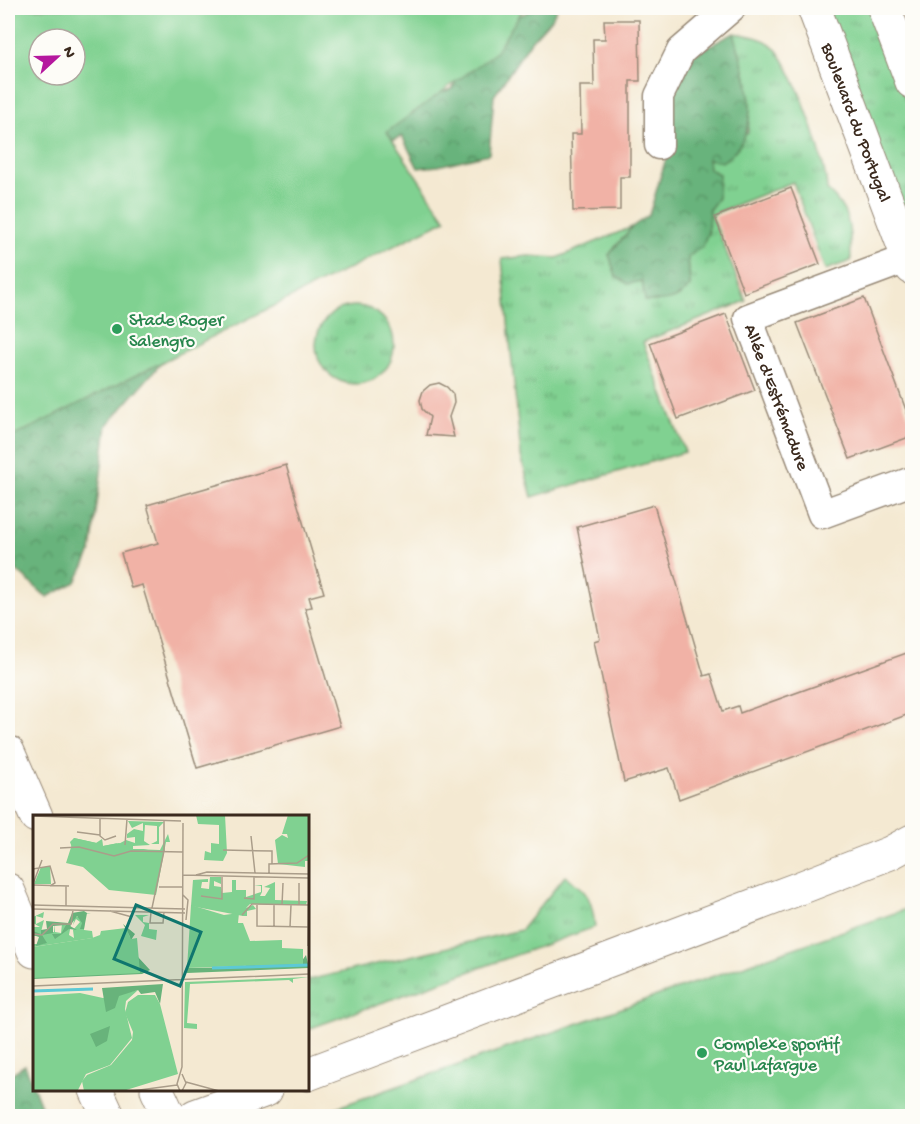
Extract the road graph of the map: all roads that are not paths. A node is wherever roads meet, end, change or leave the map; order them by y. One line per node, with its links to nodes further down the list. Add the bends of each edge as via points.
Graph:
1 (729, 8): 5 (street, via 681,51 659,96)
2 (814, 8): 6 (main road, Boulevard du Portugal)
3 (885, 8): 4 (main road)
4 (912, 82)
5 (659, 145)
6 (910, 263): 7 (street, Allée d'Estrémadure, via 748,318 822,514)
7 (912, 481)
8 (8, 752): 9 (main road)
9 (36, 815)
10 (905, 848): 13 (main road)
11 (8, 890): 12 (main road)
12 (33, 949)
13 (309, 1074)
14 (97, 1091): 17 (main road)
15 (158, 1091): 18 (main road)
16 (261, 1091): 19 (main road)
17 (108, 1116)
18 (169, 1116)
19 (195, 1116)

